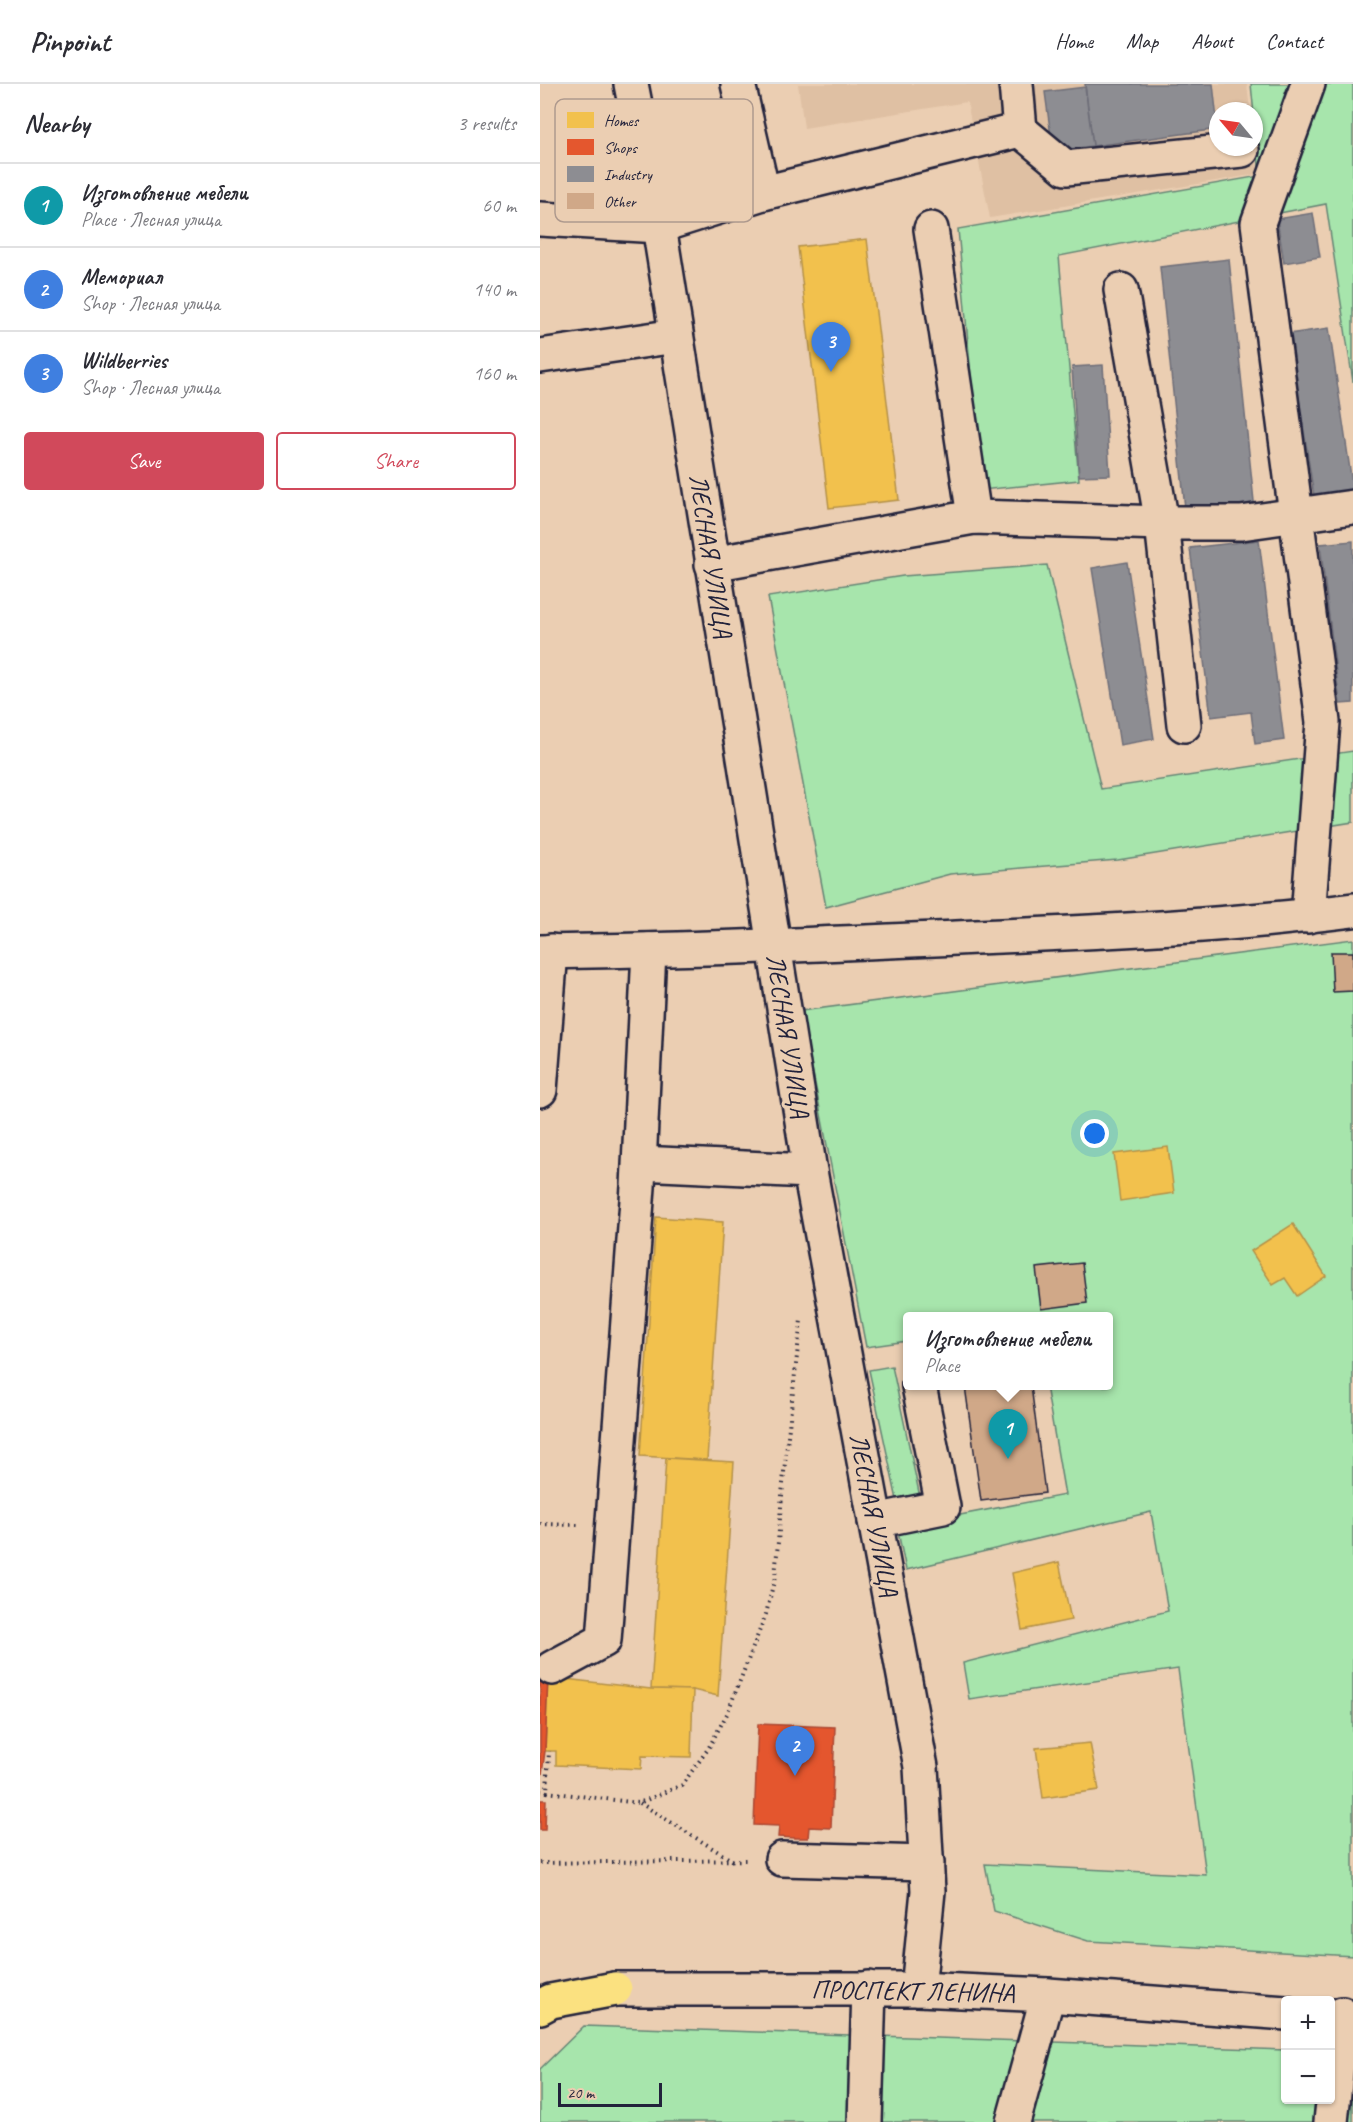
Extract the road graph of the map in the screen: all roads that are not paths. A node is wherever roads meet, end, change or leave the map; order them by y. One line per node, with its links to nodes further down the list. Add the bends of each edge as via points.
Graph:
1 (631, 84): 5 (street, ЛЕСНАЯ УЛИЦА)
2 (738, 84): 6 (street)
3 (1016, 84): 7 (street)
4 (1308, 84): 23 (street, via 1258,223)
5 (634, 99)
6 (741, 99)
7 (1020, 130): 9 (street, via 1066,168); 10 (street)
8 (753, 149): 10 (street)
9 (1209, 153)
10 (763, 193): 11 (street)
11 (753, 196)
12 (540, 219): 13 (street)
13 (555, 220)
14 (591, 222): 17 (street)
15 (658, 222): 17 (street, ЛЕСНАЯ УЛИЦА)
16 (672, 222): 17 (street)
17 (659, 226): 20 (street, ЛЕСНАЯ УЛИЦА)
18 (931, 229): 24 (street)
19 (1121, 290): 25 (street)
20 (676, 336): 21 (street); 26 (street, ЛЕСНАЯ УЛИЦА)
21 (540, 356)
22 (1353, 507): 23 (street)
23 (1296, 514): 25 (street, via 1241,523); 29 (street, via 1323,722)
24 (974, 517): 25 (street); 26 (street)
25 (1162, 523): 27 (street)
26 (712, 564): 30 (street, ЛЕСНАЯ УЛИЦА)
27 (1184, 725)
28 (1353, 910): 29 (street)
29 (1308, 916): 30 (street, via 1079,933)
30 (774, 947): 31 (street); 35 (street, ЛЕСНАЯ УЛИЦА)
31 (649, 950): 32 (street); 34 (street)
32 (545, 952): 33 (street)
33 (540, 1090)
34 (640, 1163): 35 (street); 38 (street, via 604,1640)
35 (810, 1171): 37 (street, ЛЕСНАЯ УЛИЦА)
36 (920, 1390): 37 (street, via 943,1508)
37 (875, 1521): 40 (street, ЛЕСНАЯ УЛИЦА, via 921,1767)
38 (552, 1668)
39 (782, 1859): 40 (street)
40 (927, 1863): 44 (street, ЛЕСНАЯ УЛИЦА, via 928,1892)
41 (540, 1985): 43 (main road, ПРОСПЕКТ ЛЕНИНА)
42 (869, 1988): 43 (street, ПРОСПЕКТ ЛЕНИНА); 44 (street, ПРОСПЕКТ ЛЕНИНА); 49 (street)
43 (615, 1989): 46 (main road, via 551,2001)
44 (918, 1989): 45 (street, ПРОСПЕКТ ЛЕНИНА)
45 (1048, 1995): 47 (street, ПРОСПЕКТ ЛЕНИНА); 50 (street)
46 (540, 2007)
47 (1281, 2013)
48 (1342, 2014): 51 (street)
49 (865, 2122)
50 (1012, 2122)
51 (1330, 2122)

